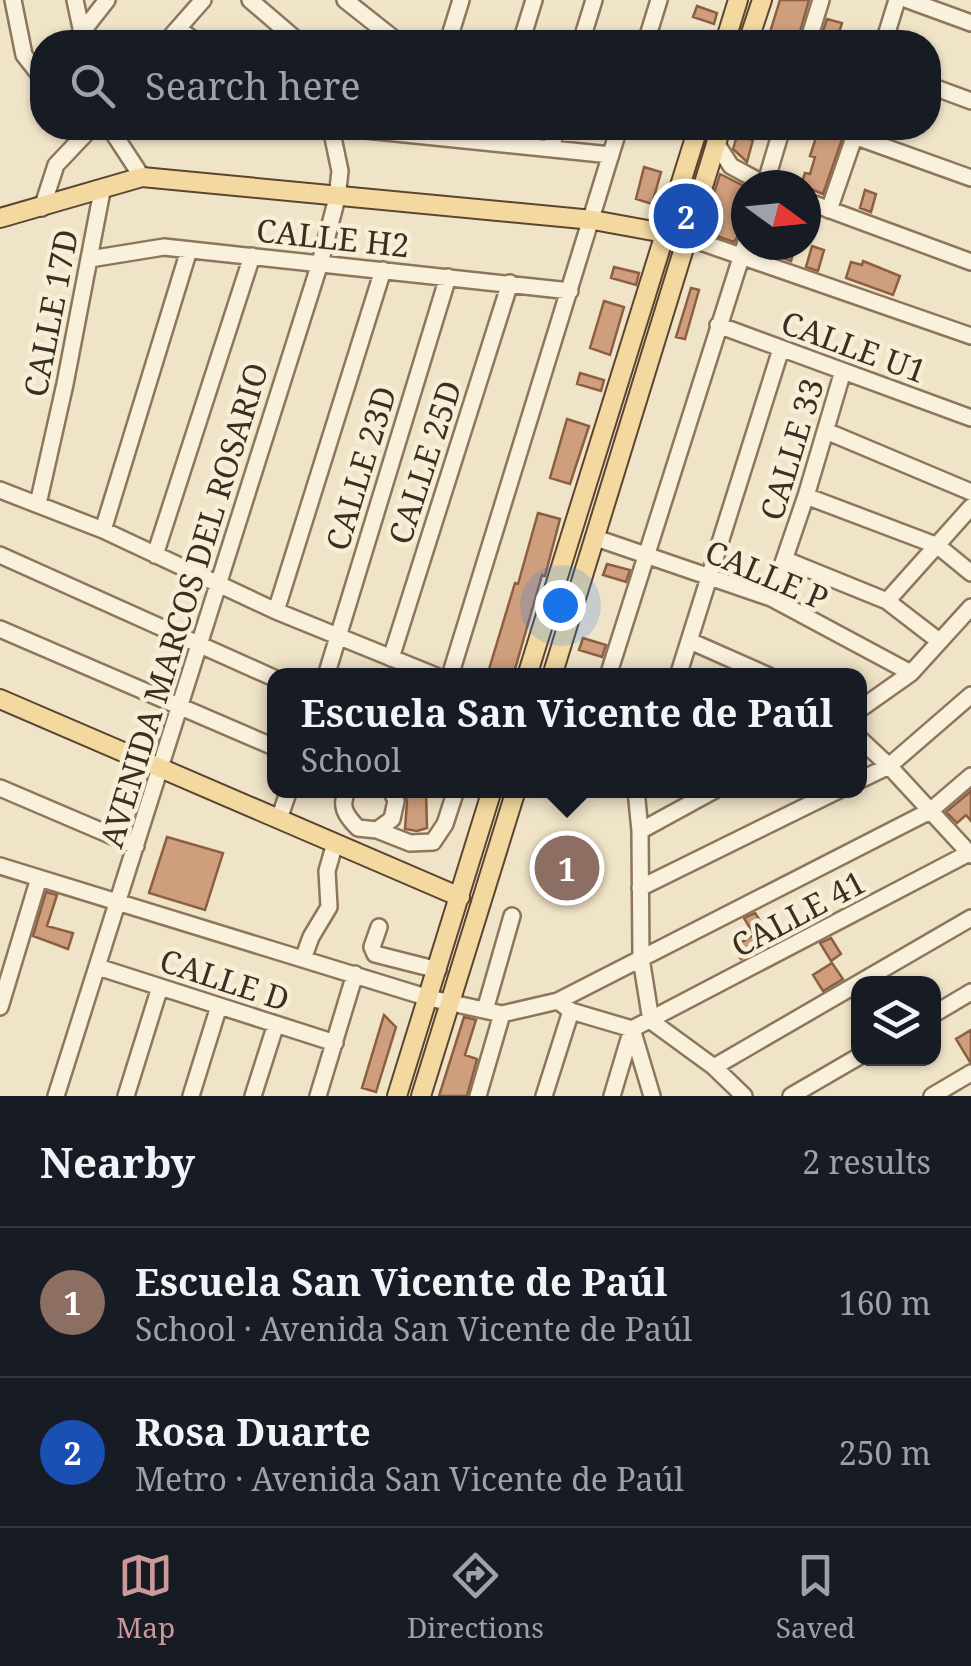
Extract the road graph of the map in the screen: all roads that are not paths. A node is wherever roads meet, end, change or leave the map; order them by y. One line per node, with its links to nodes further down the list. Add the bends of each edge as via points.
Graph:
1 (13, 0): 30 (street)
2 (74, 0): 18 (street)
3 (108, 0): 19 (street)
4 (203, 0): 17 (street)
5 (250, 0): 20 (street)
6 (344, 0): 21 (street)
7 (534, 0): 23 (street)
8 (594, 0): 24 (street)
9 (658, 0): 25 (street)
10 (738, 0): 26 (main road)
11 (762, 0): 27 (main road)
12 (820, 0): 28 (street)
13 (897, 0): 29 (street)
14 (908, 0): 16 (street)
15 (458, 2): 22 (street)
16 (971, 23)
17 (178, 29)
18 (77, 30)
19 (84, 30)
20 (285, 30)
21 (383, 30)
22 (451, 30)
23 (525, 30)
24 (585, 30)
25 (649, 30)
26 (728, 30)
27 (752, 30)
28 (811, 30)
29 (888, 30)
30 (30, 63)
31 (941, 90): 32 (street)
32 (971, 101)
33 (80, 140): 54 (street, via 56,165)
34 (118, 140): 49 (street)
35 (334, 140): 52 (street, AVENIDA MARCOS DEL ROSARIO)
36 (516, 140): 45 (street)
37 (553, 140): 45 (street)
38 (616, 140): 46 (street)
39 (694, 140): 58 (main road)
40 (717, 140): 59 (main road)
41 (721, 140): 47 (street)
42 (778, 140): 48 (street)
43 (853, 140): 55 (street)
44 (876, 140): 50 (street)
45 (551, 148): 46 (street)
46 (611, 155): 57 (street)
47 (738, 170)
48 (769, 170)
49 (142, 178): 51 (main road); 52 (main road)
50 (971, 178)
51 (102, 191): 54 (main road); 63 (street, CALLE 17D)
52 (337, 198): 57 (main road); 67 (street, AVENIDA MARCOS DEL ROSARIO)
53 (821, 207): 55 (street)
54 (42, 208): 56 (main road)
55 (829, 210): 66 (street)
56 (0, 218)
57 (593, 220): 58 (main road); 71 (street)
58 (666, 231): 59 (main road); 106 (main road)
59 (686, 237): 60 (street); 84 (main road)
60 (731, 246)
61 (189, 250): 62 (street, CALLE H2); 63 (street, CALLE H2, via 164,247); 83 (street)
62 (252, 256): 67 (street, CALLE H2); 86 (street)
63 (90, 260): 81 (street, CALLE 17D)
64 (740, 260): 72 (street)
65 (775, 260): 73 (street)
66 (971, 262)
67 (320, 263): 68 (street, CALLE H2); 92 (street, AVENIDA MARCOS DEL ROSARIO)
68 (383, 270): 69 (street, CALLE H2); 96 (street)
69 (448, 276): 70 (street, CALLE H2); 98 (street, CALLE 23D)
70 (510, 283): 71 (street, CALLE H2); 102 (street, CALLE 25D)
71 (570, 291): 105 (street)
72 (718, 325): 74 (street, CALLE U1); 88 (street)
73 (971, 336)
74 (781, 349): 75 (street, CALLE U1); 91 (street)
75 (843, 371): 76 (street, CALLE U1); 77 (street, CALLE 33)
76 (971, 418)
77 (826, 431): 79 (street); 80 (street, CALLE 33)
78 (0, 490): 81 (street)
79 (971, 492)
80 (806, 496): 85 (street); 89 (street, CALLE 33)
81 (38, 504): 83 (street)
82 (971, 507): 85 (street)
83 (104, 530): 86 (street)
84 (596, 538): 88 (street, CALLE P); 107 (main road)
85 (938, 546): 90 (street); 94 (street)
86 (154, 554): 92 (street)
87 (0, 555): 101 (street)
88 (646, 556): 91 (street, CALLE P); 108 (street)
89 (786, 560): 93 (street, CALLE 33); 94 (street)
90 (971, 572)
91 (710, 578): 93 (street, CALLE P); 99 (street)
92 (219, 584): 96 (street); 101 (street, AVENIDA MARCOS DEL ROSARIO)
93 (771, 598): 111 (street, CALLE P)
94 (886, 601): 100 (street)
95 (971, 607): 100 (street)
96 (276, 611): 98 (street)
97 (0, 629): 116 (street)
98 (338, 636): 102 (street); 103 (street, CALLE 23D)
99 (690, 640): 109 (street); 110 (street)
100 (940, 641): 111 (street)
101 (200, 645): 112 (street); 116 (street, AVENIDA MARCOS DEL ROSARIO)
102 (391, 658): 104 (street)
103 (328, 668)
104 (416, 668)
105 (452, 668)
106 (529, 668)
107 (555, 668)
108 (611, 668)
109 (681, 668)
110 (751, 668)
111 (911, 673): 115 (street)
112 (267, 675)
113 (971, 695): 119 (street)
114 (0, 699): 120 (main road)
115 (867, 705)
116 (179, 708): 117 (street); 120 (street, AVENIDA MARCOS DEL ROSARIO)
117 (267, 743)
118 (867, 746): 119 (street)
119 (889, 766): 122 (street); 133 (street)
120 (160, 768): 134 (main road); 138 (street, AVENIDA MARCOS DEL ROSARIO)
121 (971, 776): 133 (street)
122 (867, 777)
123 (0, 788): 138 (street)
124 (286, 798): 134 (street)
125 (344, 798): 135 (street, via 345,816)
126 (395, 798): 136 (street, via 392,819)
127 (453, 798): 136 (street, via 433,842 410,843)
128 (490, 798): 144 (main road)
129 (514, 798): 157 (main road)
130 (637, 798): 137 (street)
131 (699, 798): 137 (street)
132 (823, 798): 143 (street)
133 (930, 812): 140 (street); 149 (street)
134 (279, 819): 139 (main road)
135 (358, 828): 136 (street); 139 (street)
136 (377, 830)
137 (640, 830): 143 (street)
138 (136, 846): 145 (street, AVENIDA MARCOS DEL ROSARIO)
139 (343, 846): 144 (main road); 150 (street, via 327,871 329,907)
140 (971, 853): 164 (street, CALLE 41)
141 (0, 866): 142 (street)
142 (39, 878): 145 (street); 158 (street)
143 (640, 888): 149 (street)
144 (460, 898): 152 (main road)
145 (118, 903): 150 (street); 151 (street, AVENIDA MARCOS DEL ROSARIO)
146 (512, 916): 161 (street)
147 (971, 918): 169 (street)
148 (379, 927): 152 (street, via 371,951 402,953)
149 (641, 958): 160 (street); 164 (street)
150 (303, 959): 153 (street)
151 (98, 967): 154 (street, CALLE D); 171 (street, AVENIDA MARCOS DEL ROSARIO)
152 (438, 970): 156 (main road)
153 (355, 974): 156 (street); 167 (street)
154 (160, 987): 159 (street, CALLE D); 172 (street)
155 (971, 992): 162 (street)
156 (429, 998): 157 (street); 176 (main road)
157 (451, 1003): 161 (street); 177 (main road)
158 (0, 1006)
159 (219, 1006): 165 (street, CALLE D); 173 (street)
160 (564, 1006): 163 (street); 166 (street); 179 (street)
161 (485, 1010): 163 (street)
162 (941, 1010)
163 (502, 1014): 178 (street)
164 (651, 1022): 166 (street, CALLE 41); 169 (street)
165 (276, 1024): 167 (street, CALLE D); 174 (street)
166 (632, 1029): 180 (street); 181 (street)
167 (335, 1043): 175 (street)
168 (851, 1061): 183 (street)
169 (714, 1067): 182 (street)
170 (971, 1072): 184 (street)
171 (56, 1096)
172 (126, 1096)
173 (191, 1096)
174 (253, 1096)
175 (318, 1096)
176 (397, 1096)
177 (422, 1096)
178 (478, 1096)
179 (544, 1096)
180 (612, 1096)
181 (652, 1096)
182 (744, 1096)
183 (791, 1096)
184 (932, 1096)

